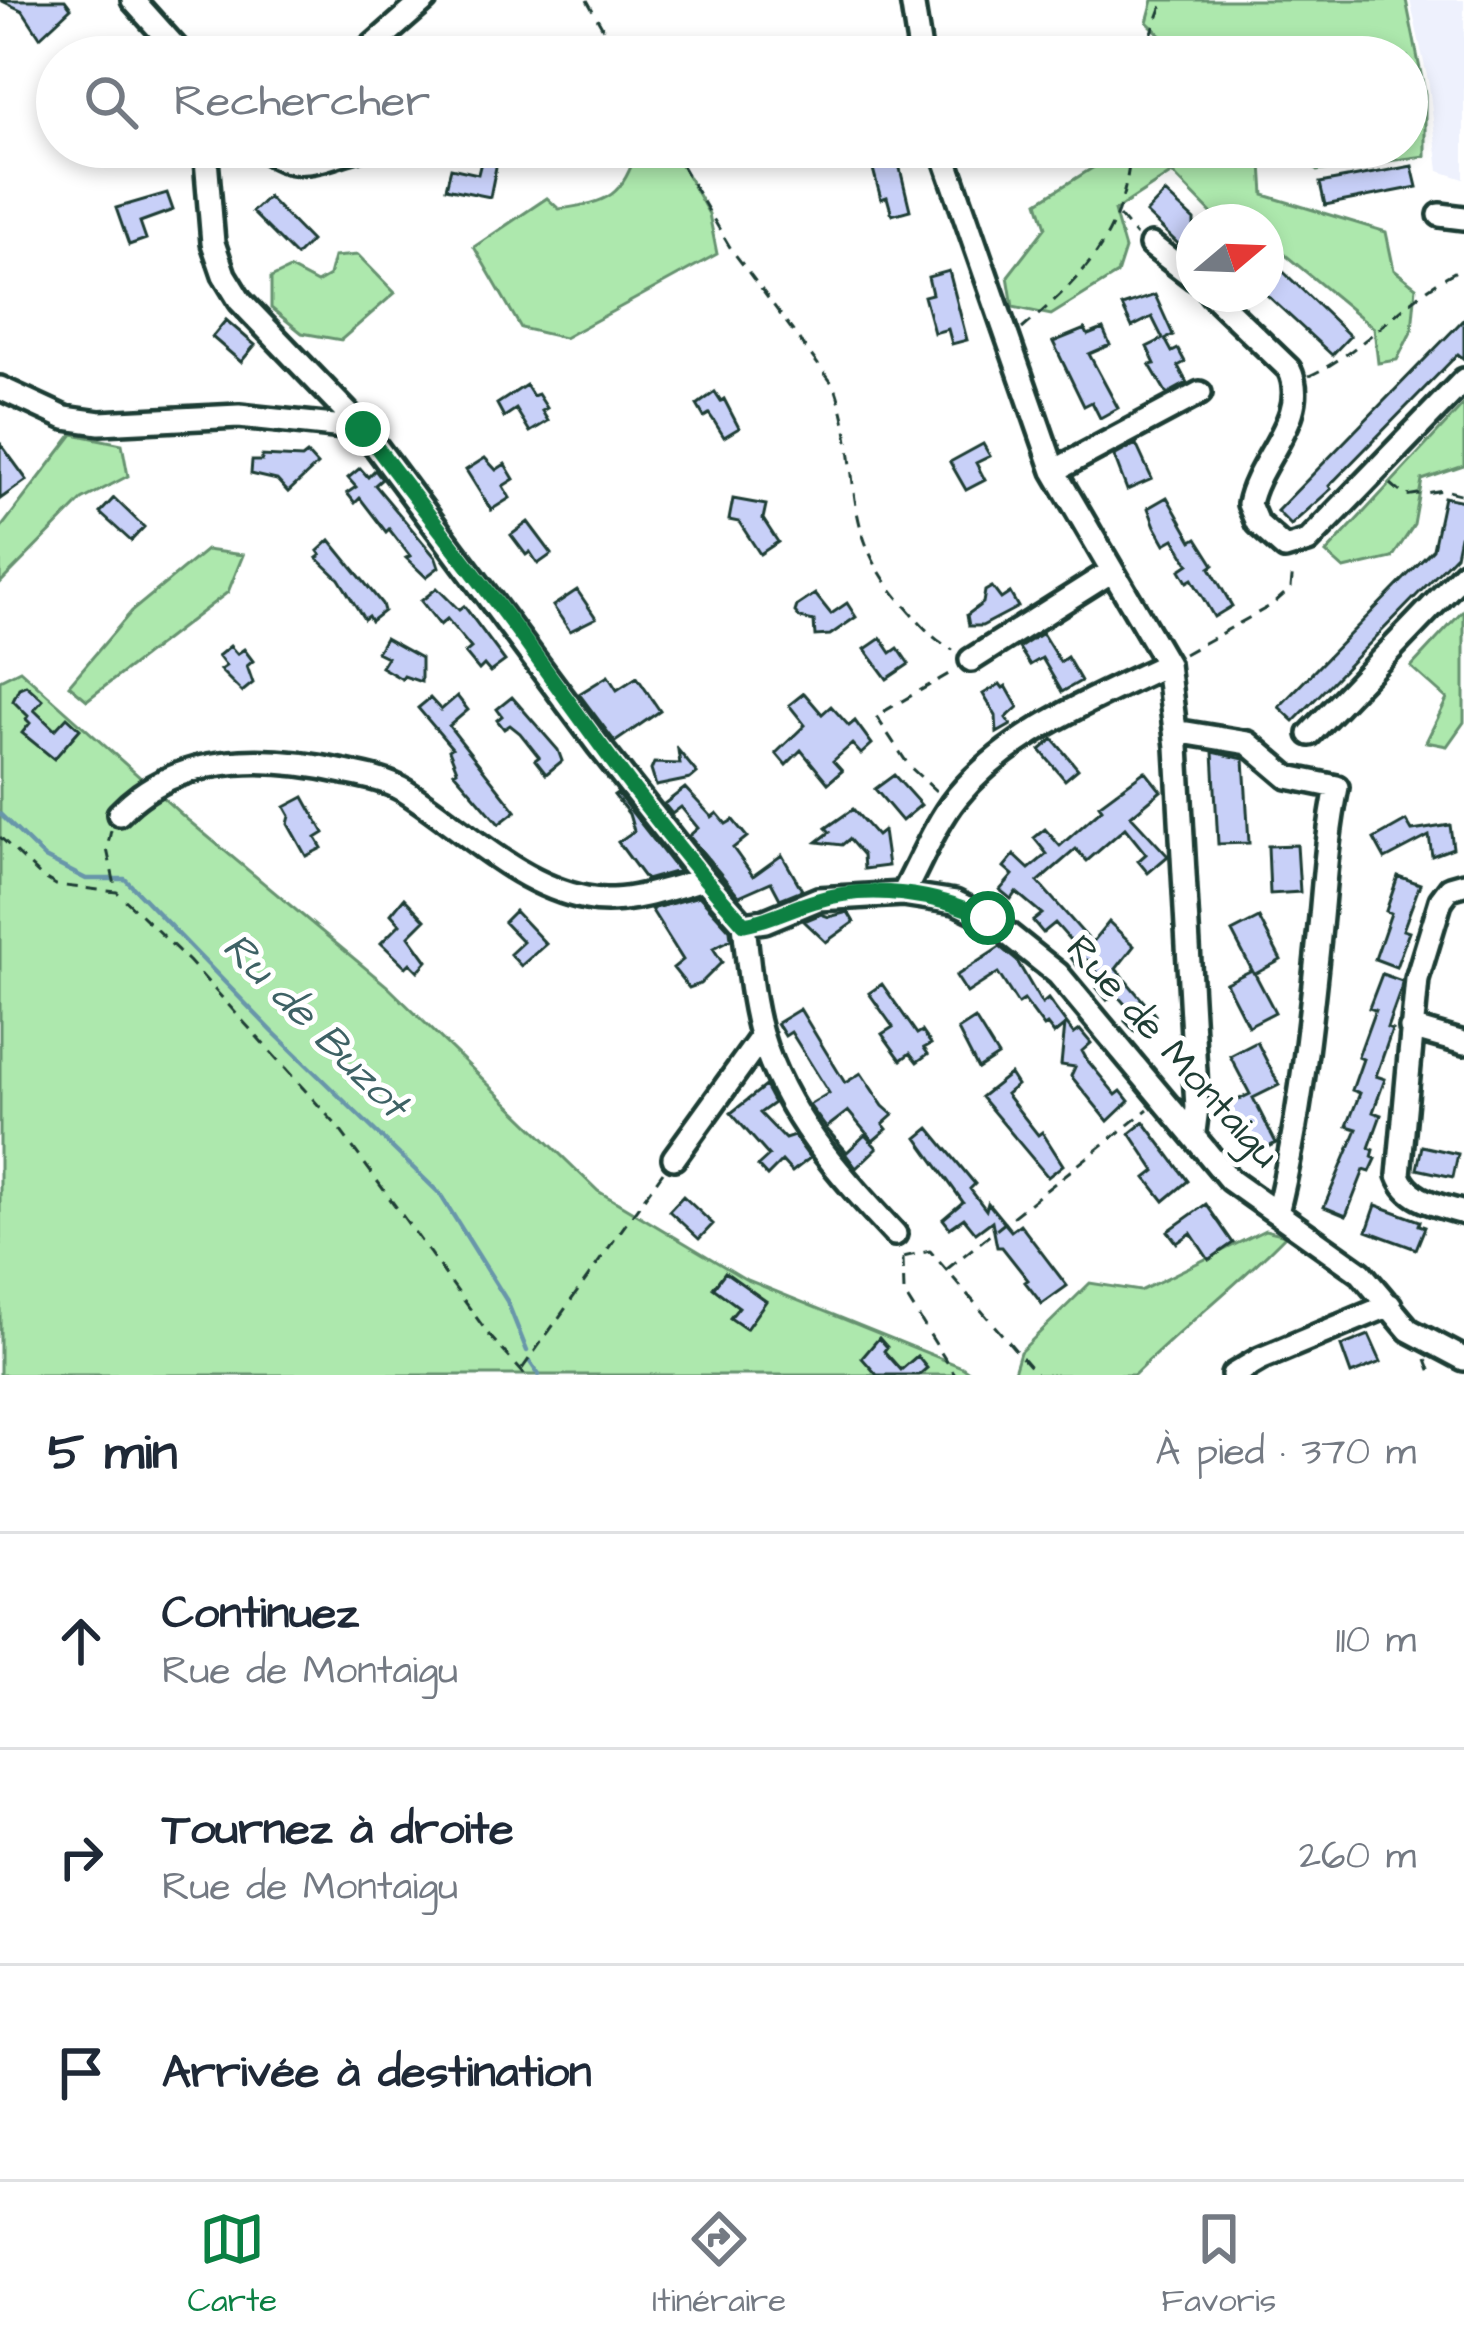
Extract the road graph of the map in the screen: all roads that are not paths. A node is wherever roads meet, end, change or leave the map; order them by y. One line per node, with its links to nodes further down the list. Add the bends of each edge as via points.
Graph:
1 (133, 0): 4 (street)
2 (425, 0): 5 (street)
3 (912, 0): 6 (street)
4 (165, 36)
5 (384, 36)
6 (918, 36)
7 (207, 168): 17 (street, via 213,243 240,302)
8 (948, 168): 18 (street)
9 (1440, 214): 10 (street)
10 (1464, 218)
11 (1151, 244): 12 (street)
12 (1176, 264)
13 (1230, 312): 14 (street, via 1295,382 1295,403 1249,505 1278,545 1308,541)
14 (1464, 380)
15 (0, 388): 17 (street, via 65,418 100,423 239,416)
16 (1200, 393): 18 (street)
17 (363, 429): 26 (street)
18 (1054, 471): 19 (street)
19 (1112, 571): 21 (street); 22 (street)
20 (1464, 573): 24 (street)
21 (971, 661)
22 (1167, 664): 23 (street); 28 (street, via 1048,723 979,773 954,800)
23 (1175, 731): 33 (street); 35 (street, via 1248,743 1288,777 1337,787 1291,1166)
24 (1310, 734)
25 (119, 814): 26 (street, via 158,782 192,770 239,760 316,766 400,788 558,891 625,898)
26 (704, 879): 29 (street)
27 (1464, 884): 30 (street, via 1441,900)
28 (903, 894): 29 (street, Rue de Montaigu, via 818,899); 33 (street, Rue de Montaigu, via 955,902 1022,943)
29 (744, 924): 31 (street)
30 (1411, 1028): 32 (street); 36 (street, via 1400,1175 1422,1200)
31 (762, 1036): 34 (street); 37 (street, via 802,1126)
32 (1464, 1043)
33 (1194, 1132): 35 (street, Rue de Montaigu, via 1230,1180)
34 (674, 1158)
35 (1277, 1213): 38 (street, Rue de Montaigu, via 1361,1273)
36 (1464, 1213)
37 (895, 1234)
38 (1390, 1305): 39 (street, Rue de Montaigu, via 1409,1330); 40 (street)
39 (1464, 1359)
40 (1233, 1375)

